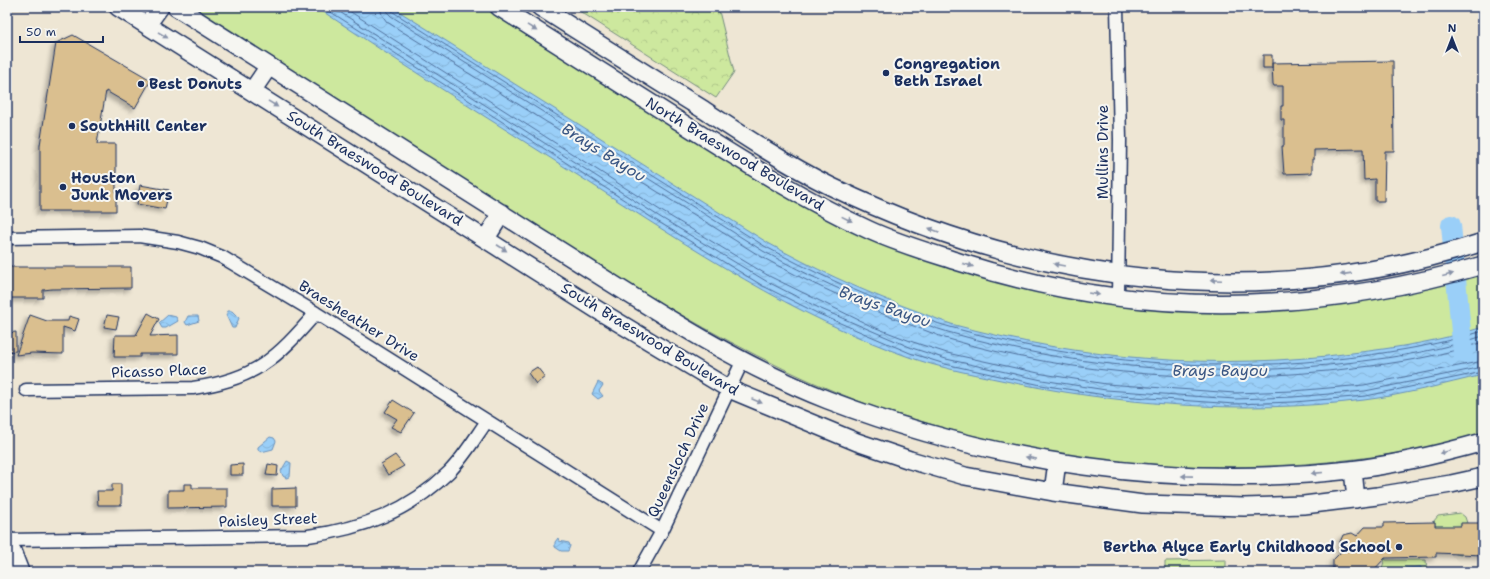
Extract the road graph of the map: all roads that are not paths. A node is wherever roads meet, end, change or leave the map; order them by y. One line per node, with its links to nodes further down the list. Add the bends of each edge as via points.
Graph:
1 (118, 7): 7 (main road, South Braeswood Boulevard)
2 (160, 7): 7 (main road)
3 (176, 7): 8 (main road, South Braeswood Boulevard)
4 (499, 7): 11 (main road, North Braeswood Boulevard, one-way to 11)
5 (540, 7): 10 (main road, North Braeswood Boulevard)
6 (1117, 7): 18 (street, Mullins Drive, via 1120,140)
7 (147, 25): 9 (main road, South Braeswood Boulevard, one-way to 9)
8 (269, 66): 9 (main road); 12 (main road, South Braeswood Boulevard)
9 (252, 91): 14 (main road, South Braeswood Boulevard, one-way to 14)
10 (727, 125): 11 (main road); 18 (main road, North Braeswood Boulevard, one-way to 10, via 1053,265 993,250 886,212 828,185)
11 (715, 144): 21 (main road, North Braeswood Boulevard, one-way to 21, via 822,206 871,231 910,246 982,270 1037,283)
12 (502, 213): 14 (main road); 24 (main road, South Braeswood Boulevard, via 720,349)
13 (7, 238): 23 (street, Braesheather Drive, via 124,236 178,242 222,257)
14 (486, 238): 25 (main road, South Braeswood Boulevard, one-way to 25)
15 (1478, 243): 17 (main road, North Braeswood Boulevard)
16 (1481, 266): 20 (main road, North Braeswood Boulevard, one-way to 16, via 1417,283)
17 (1373, 270): 19 (main road, North Braeswood Boulevard, one-way to 19, via 1297,280); 20 (main road)
18 (1118, 276): 19 (main road, North Braeswood Boulevard, one-way to 18); 21 (street, Mullins Drive)
19 (1252, 280): 22 (main road)
20 (1377, 290): 22 (main road, North Braeswood Boulevard, via 1310,300)
21 (1118, 297): 22 (main road, North Braeswood Boulevard, via 1192,303)
22 (1253, 303)
23 (316, 312): 26 (street, Picasso Place, via 286,347 265,365 216,385 193,388); 27 (street, Braesheather Drive)
24 (743, 360): 25 (street, Queensloch Drive); 29 (main road, South Braeswood Boulevard, one-way to 24, via 980,447 900,426 826,399)
25 (729, 389): 32 (main road, South Braeswood Boulevard, one-way to 32, via 857,442 910,460 965,476); 34 (street, Queensloch Drive)
26 (26, 390)
27 (488, 421): 34 (street, Braesheather Drive); 35 (street, Paisley Street, via 454,467 428,490 387,516 339,532 308,536)
28 (1483, 442): 30 (main road, South Braeswood Boulevard, one-way to 30, via 1415,459)
29 (1057, 462): 30 (main road, South Braeswood Boulevard, one-way to 29, via 1282,476 1166,475); 32 (main road)
30 (1353, 470): 33 (main road)
31 (1483, 477): 33 (main road, South Braeswood Boulevard)
32 (1053, 492): 33 (main road, South Braeswood Boulevard, via 1143,504 1192,507 1297,505)
33 (1356, 499)
34 (662, 531): 37 (street, Queensloch Drive)
35 (7, 540): 36 (main road)
36 (19, 572)
37 (639, 572)

